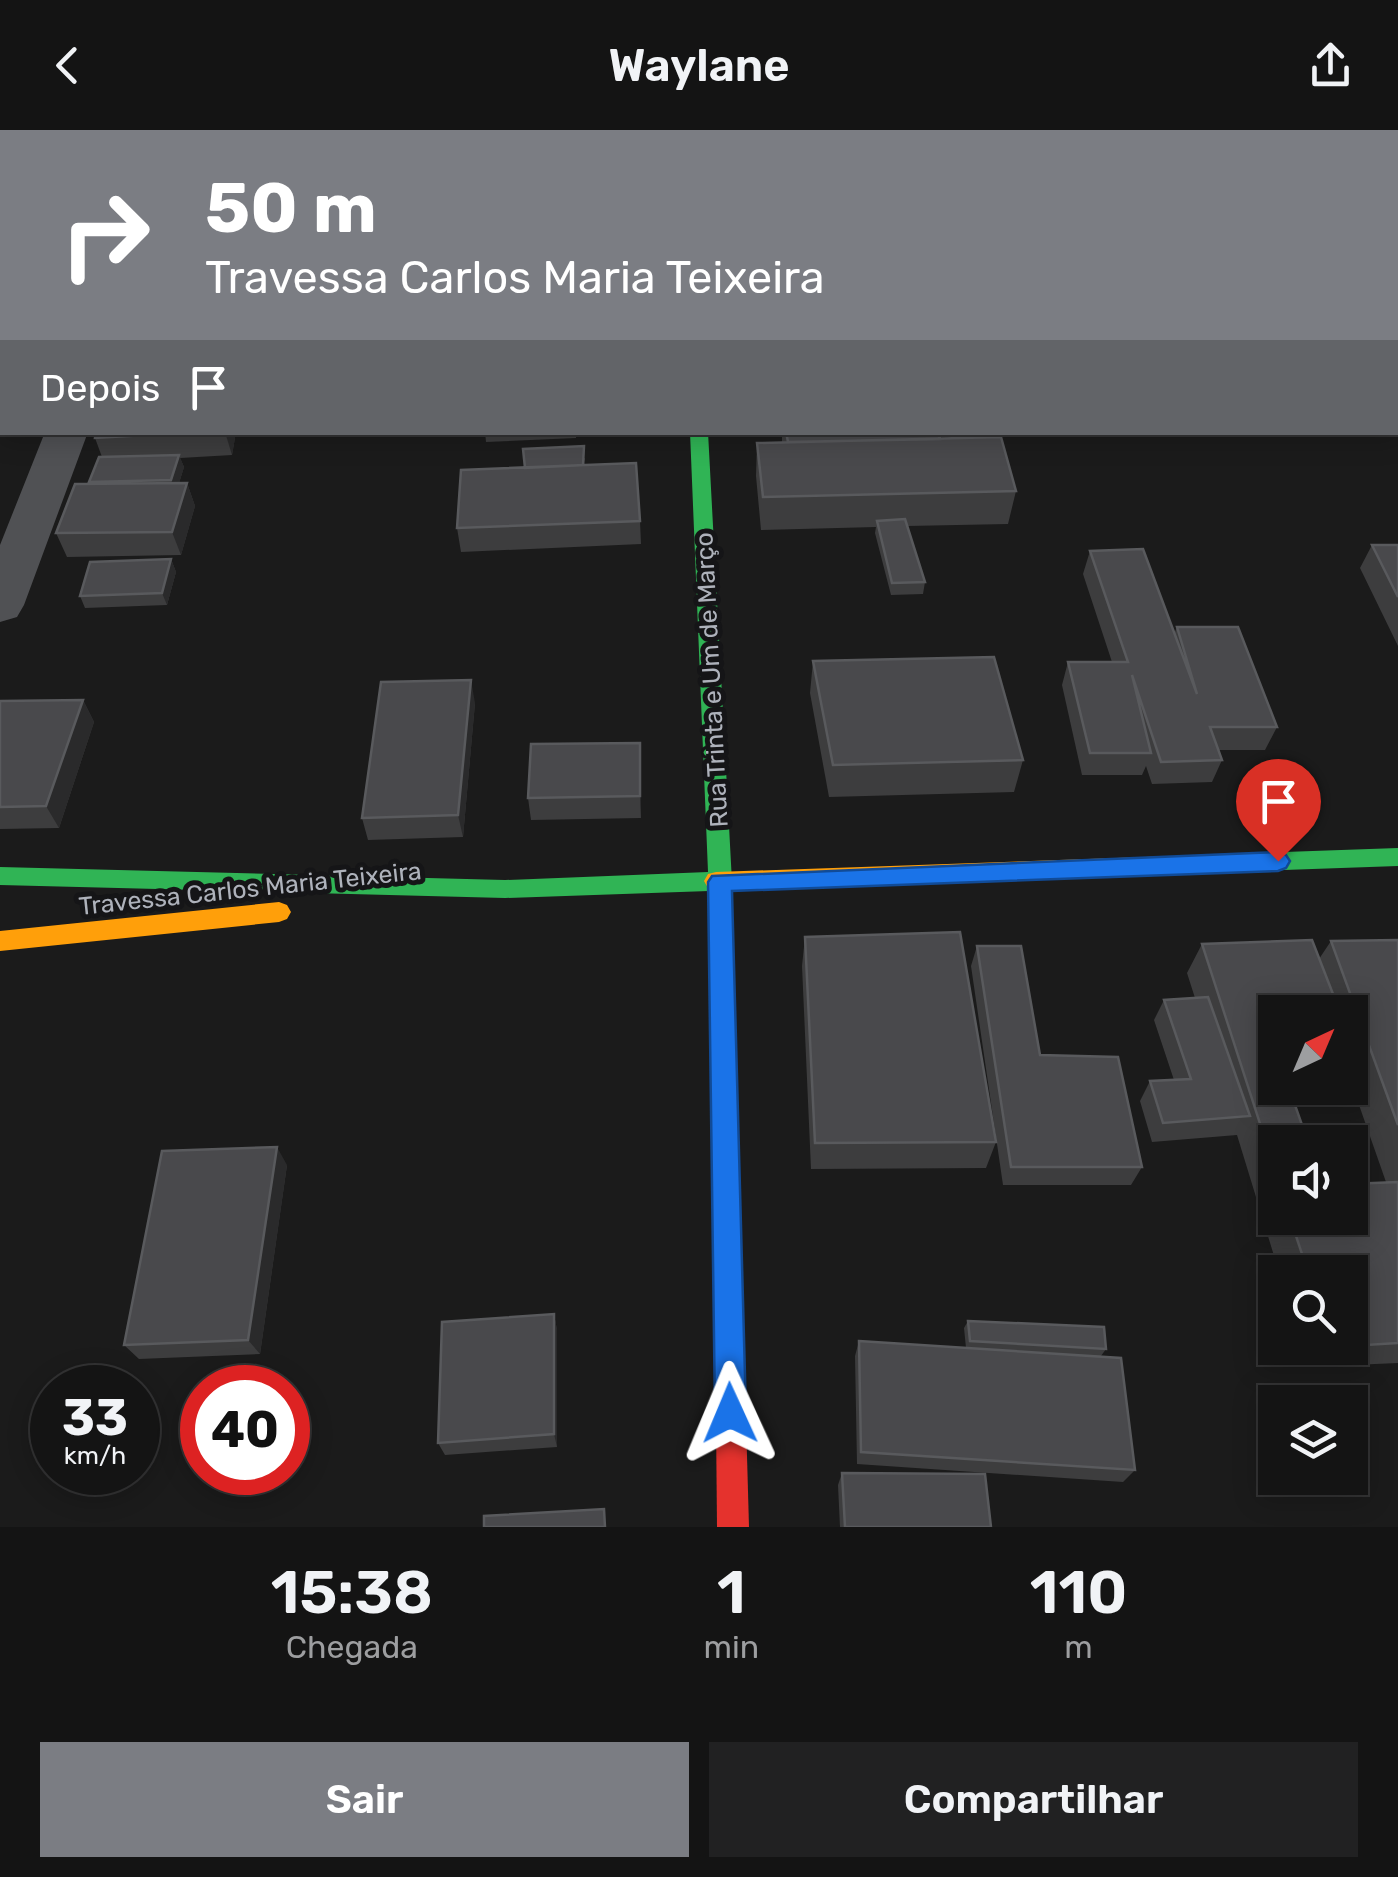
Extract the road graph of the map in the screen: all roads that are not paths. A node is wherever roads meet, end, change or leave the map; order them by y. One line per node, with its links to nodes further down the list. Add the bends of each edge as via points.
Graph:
1 (67, 435): 3 (street)
2 (699, 435): 6 (main road, Rua Trinta e Um de Março)
3 (0, 605)
4 (1398, 857): 6 (main road, Travessa Carlos Maria Teixeira)
5 (0, 876): 7 (main road, Travessa Carlos Maria Teixeira)
6 (720, 882): 7 (main road, Travessa Carlos Maria Teixeira); 9 (main road, Rua Trinta e Um de Março)
7 (506, 889): 8 (main road, Travessa Carlos Maria Teixeira)
8 (0, 941)
9 (733, 1527)

